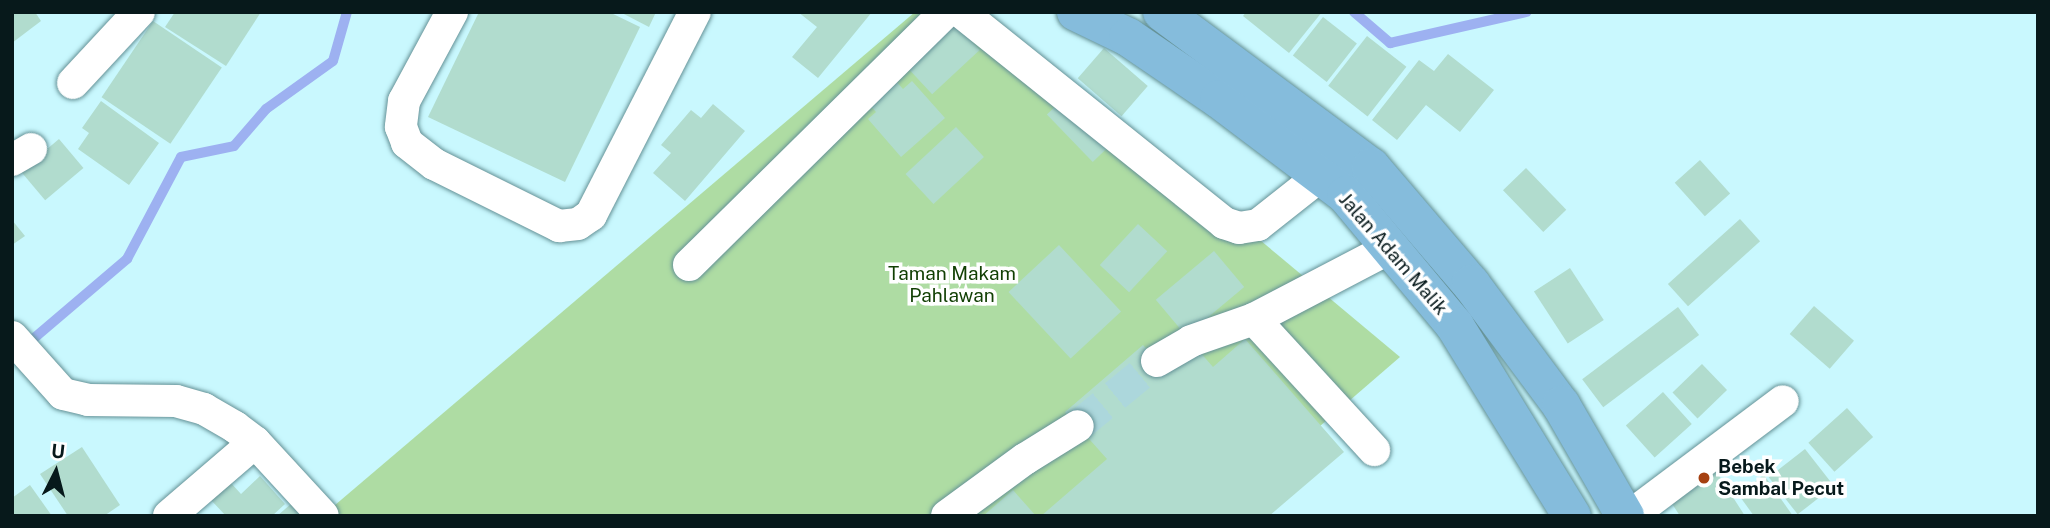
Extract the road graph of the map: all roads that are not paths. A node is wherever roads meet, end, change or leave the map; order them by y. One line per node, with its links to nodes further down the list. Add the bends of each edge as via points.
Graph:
1 (139, 12): 8 (street)
2 (452, 12): 3 (street, via 404,101 401,127 407,143 433,164 559,226 578,224 591,215)
3 (695, 12)
4 (946, 12): 12 (street)
5 (961, 12): 10 (street, via 1224,223 1240,228 1258,225)
6 (1076, 12): 10 (main road, Jalan Adam Malik, via 1128,37)
7 (1162, 12): 9 (main road, Jalan Adam Malik)
8 (73, 83)
9 (1346, 147): 10 (main road); 24 (main road, Jalan Adam Malik, via 1371,167 1471,284 1561,405)
10 (1320, 176): 11 (main road, Jalan Adam Malik, via 1346,195)
11 (1390, 248): 13 (street); 23 (main road, Jalan Adam Malik, via 1455,326)
12 (689, 265)
13 (1254, 319): 15 (street, via 1191,341); 19 (street)
14 (12, 337): 18 (street, via 63,394 88,400 176,401 204,409)
15 (1157, 361)
16 (1783, 401): 24 (street)
17 (1078, 426): 22 (street)
18 (254, 442): 20 (street); 21 (street)
19 (1374, 450)
20 (169, 516)
21 (323, 516)
22 (947, 516)
23 (1572, 516)
24 (1628, 516)

